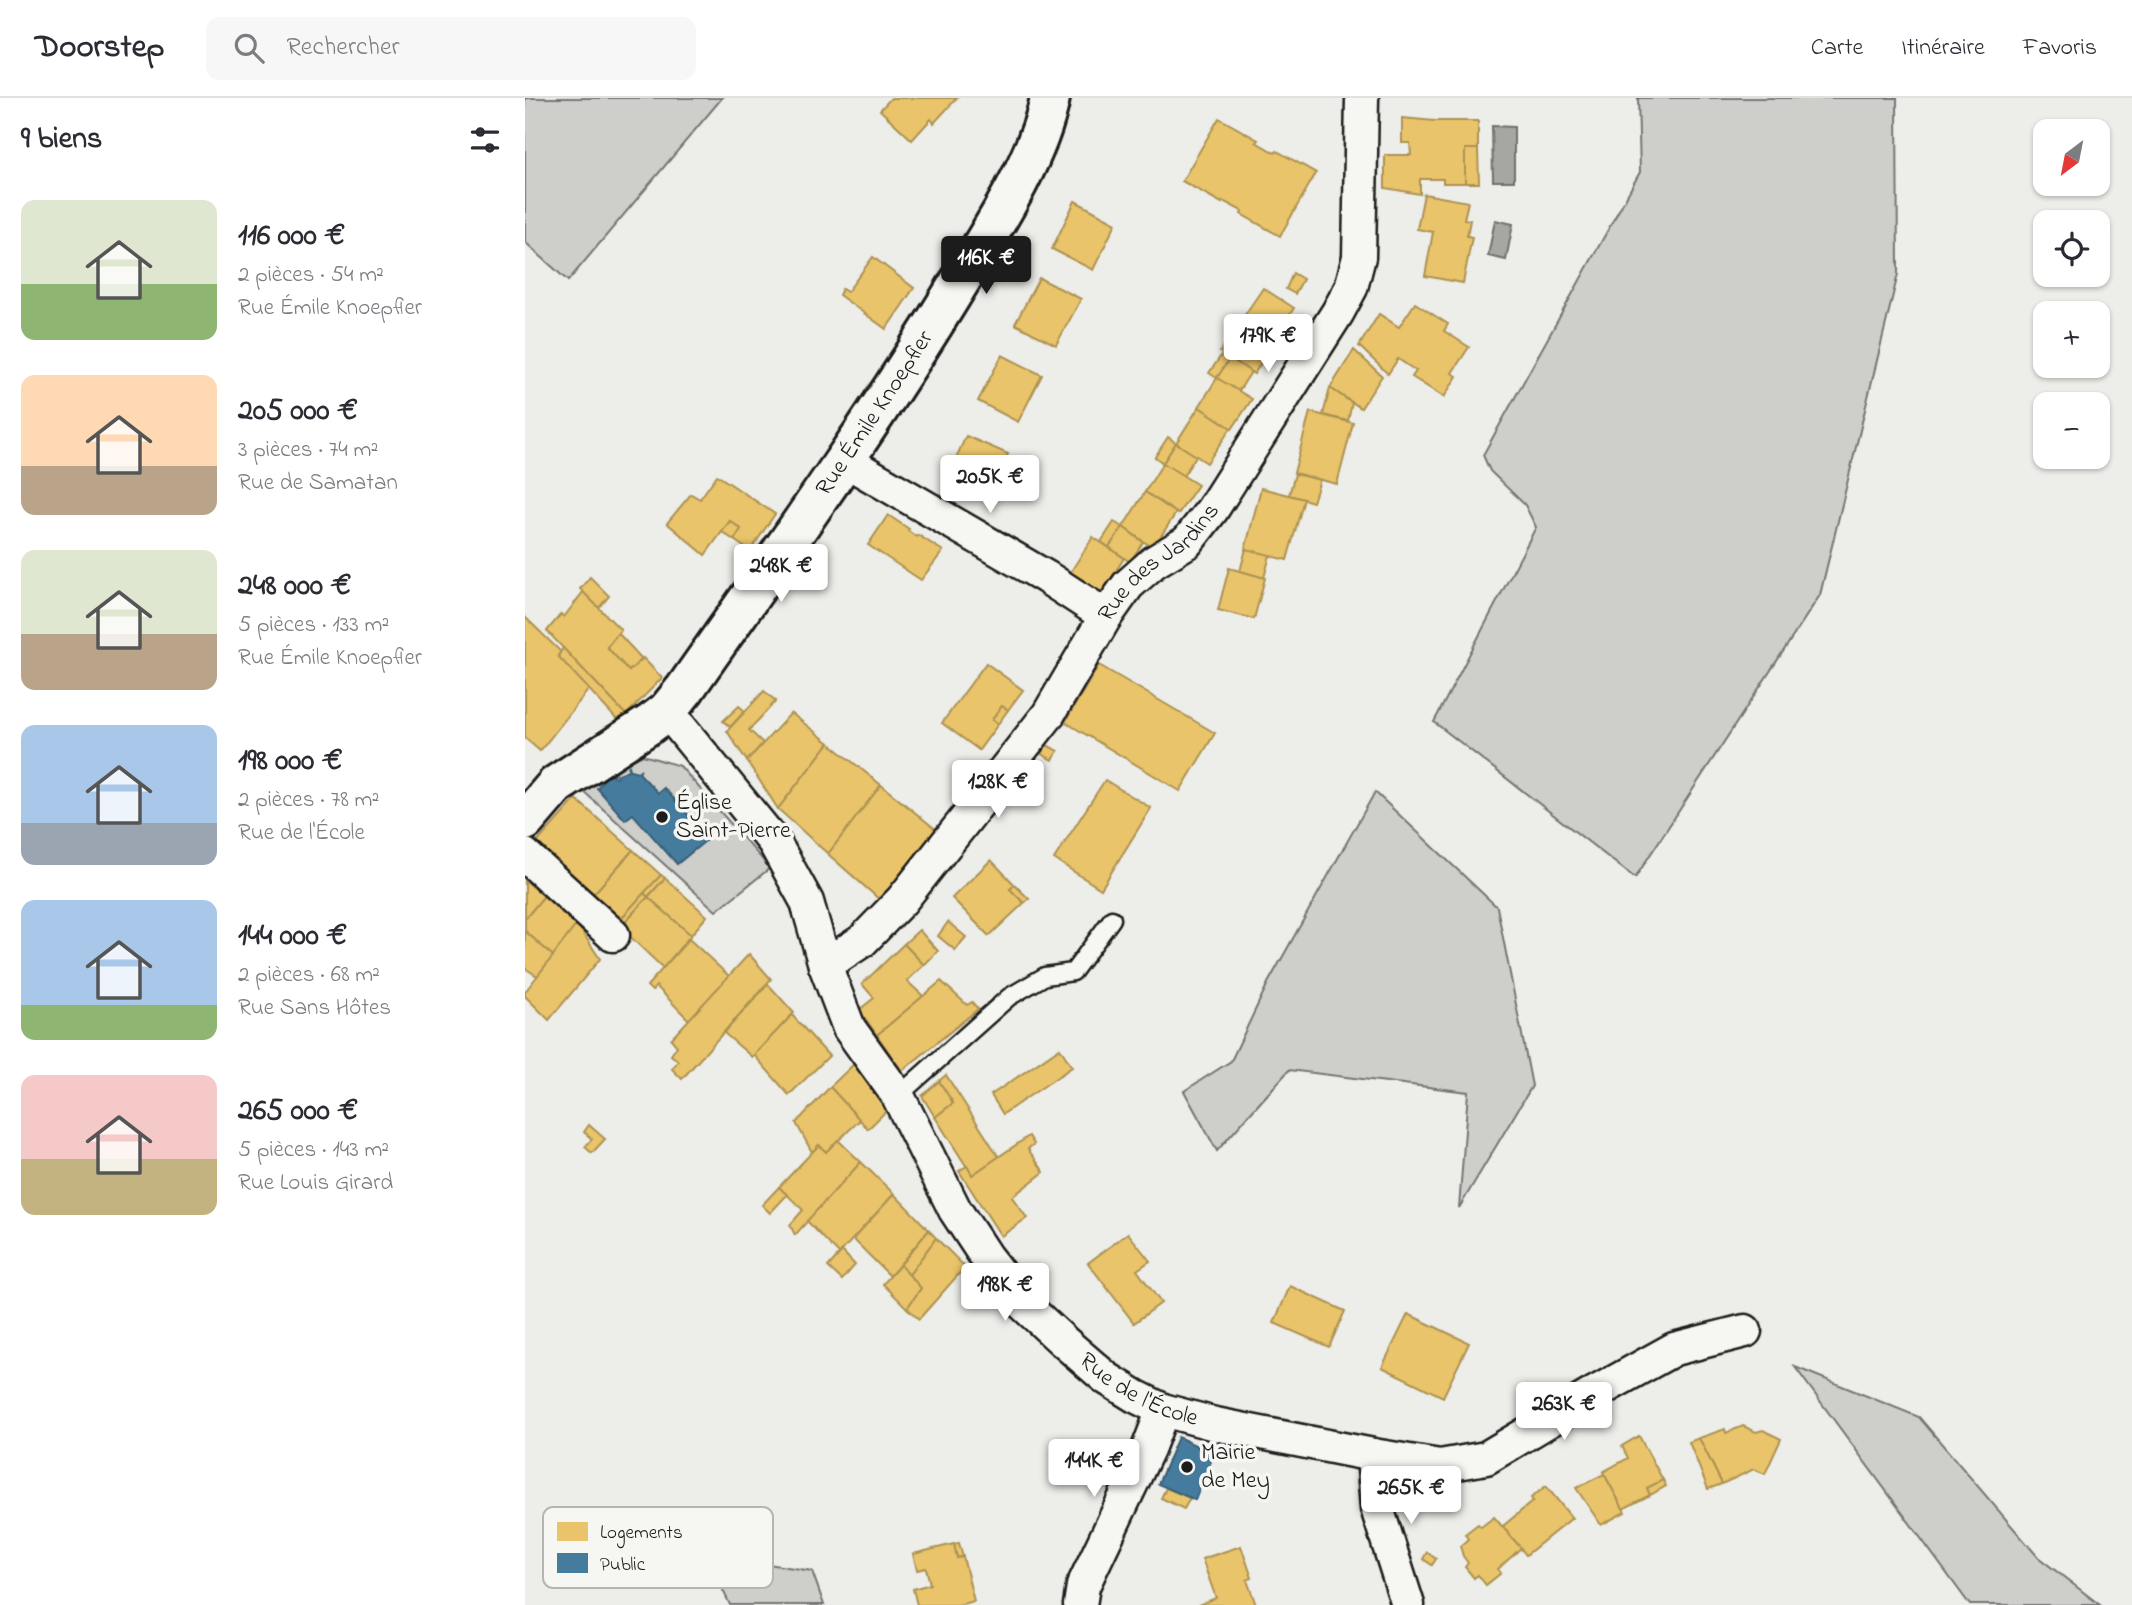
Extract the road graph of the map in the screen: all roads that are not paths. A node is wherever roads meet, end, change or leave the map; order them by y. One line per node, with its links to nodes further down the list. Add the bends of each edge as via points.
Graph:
1 (1050, 98): 3 (main road, Rue Émile Knoepfler, via 1035,145 988,235)
2 (1361, 98): 4 (street, Rue des Jardins, via 1359,257 1351,288 1212,510 1187,542 1128,585)
3 (846, 461): 4 (street); 5 (main road, Rue Émile Knoepfler)
4 (1105, 615): 10 (street, Rue des Jardins, via 1048,715 902,900 862,941)
5 (667, 711): 6 (main road, via 556,785); 10 (street, Rue de l'École, via 774,842 807,902)
6 (525, 821)
7 (525, 855): 9 (street)
8 (1112, 919): 11 (lane, via 1073,972 1045,976 1009,997)
9 (613, 935)
10 (825, 965): 11 (street, Rue de l'École, via 849,1028)
11 (898, 1096): 13 (street, Rue de l'École, via 954,1210 1022,1303 1106,1378)
12 (1745, 1331): 14 (street, Rue de l'École, via 1674,1349 1486,1458 1440,1466)
13 (1163, 1410): 14 (street, Rue de l'École); 15 (street, via 1087,1577)
14 (1373, 1455): 16 (street, via 1377,1508)
15 (1080, 1605)
16 (1408, 1605)

